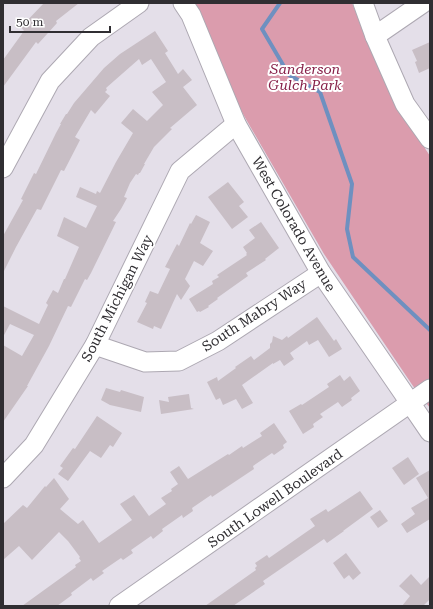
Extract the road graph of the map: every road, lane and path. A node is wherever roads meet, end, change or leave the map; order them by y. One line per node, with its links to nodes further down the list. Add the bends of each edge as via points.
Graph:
1 (139, 3): 8 (street, via 91,37 50,81)
2 (183, 3): 6 (street, West Colorado Avenue, via 191,15)
3 (364, 3): 5 (street)
4 (424, 3): 5 (street)
5 (375, 36): 7 (street, via 405,104)
6 (236, 124): 9 (street, West Colorado Avenue); 10 (street, South Michigan Way, via 180,171)
7 (430, 139)
8 (3, 168)
9 (321, 273): 10 (street, South Mabry Way, via 218,341 179,361 145,362); 12 (street, West Colorado Avenue)
10 (95, 345): 14 (street, South Michigan Way, via 34,445)
11 (430, 389): 12 (street, South Lowell Boulevard)
12 (410, 403): 13 (street, West Colorado Avenue); 15 (street, South Lowell Boulevard)
13 (430, 432)
14 (3, 478)
15 (119, 606)

